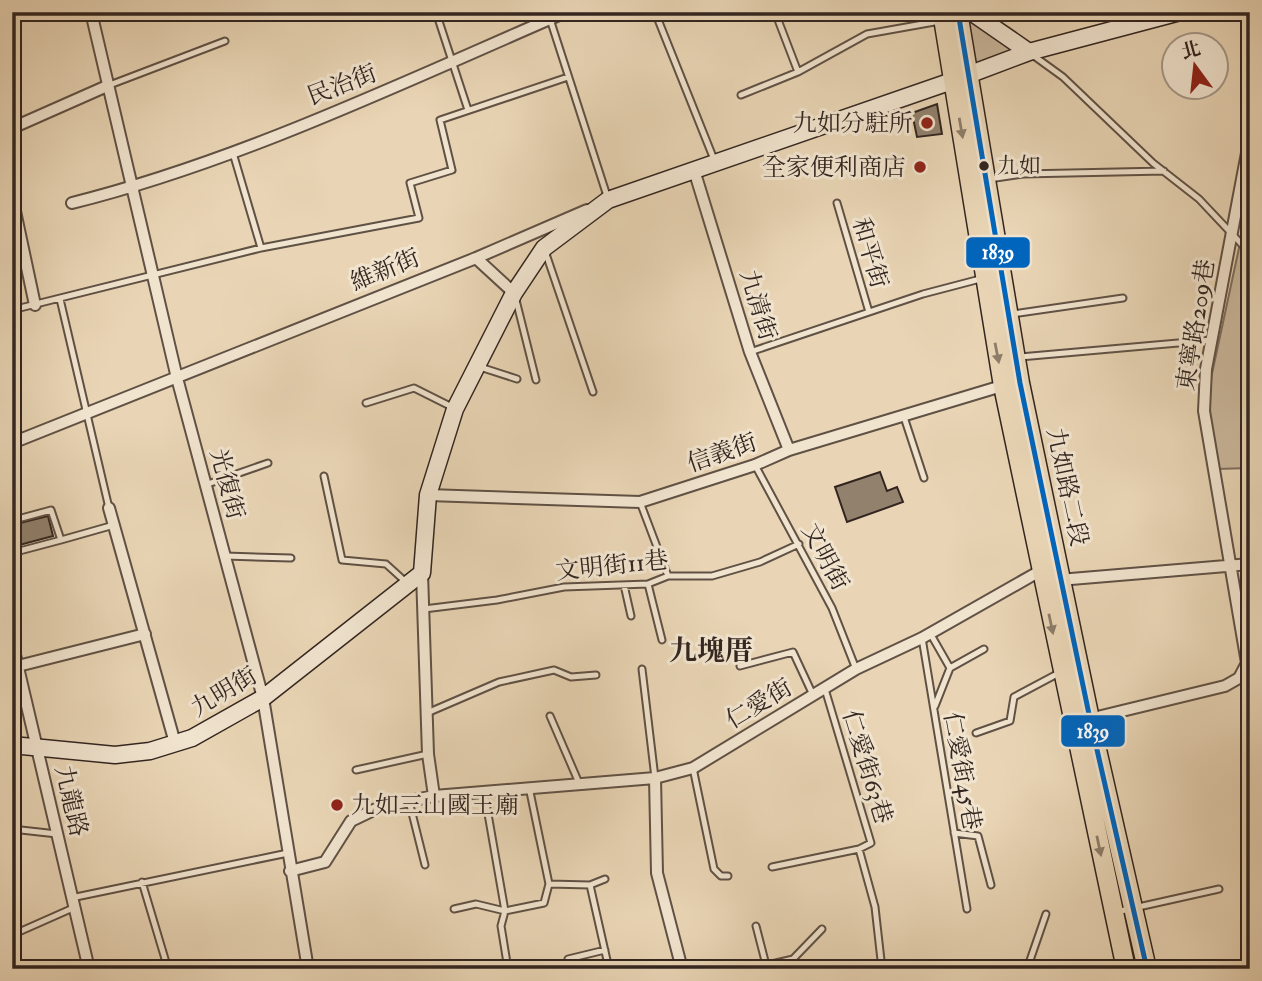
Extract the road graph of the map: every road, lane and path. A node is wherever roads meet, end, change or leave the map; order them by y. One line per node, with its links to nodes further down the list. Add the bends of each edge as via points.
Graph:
1 (91, 12): 18 (street, 光復街)
2 (436, 12): 13 (lane)
3 (566, 12): 10 (street, 民治街)
4 (655, 12): 24 (lane)
5 (788, 12): 8 (lane)
6 (1180, 12): 12 (street, 維新街)
7 (975, 13): 12 (street)
8 (776, 14): 14 (lane)
9 (948, 15): 14 (lane, via 867,34); 15 (main road, 九如路二段); 17 (main road, 九如路二段)
10 (550, 19): 13 (street, 民治街); 16 (lane)
11 (225, 41): 18 (lane)
12 (1029, 52): 15 (street, 維新街); 26 (lane, via 1063,77)
13 (453, 64): 20 (lane); 23 (street, 民治街)
14 (798, 72): 19 (lane)
15 (970, 74): 17 (street, 維新街); 27 (main road, 九如路二段)
16 (568, 77): 20 (lane); 30 (lane)
17 (952, 81): 24 (street, 維新街); 39 (main road, 九如路二段, one-way to 39)
18 (107, 86): 21 (street); 28 (street, 光復街)
19 (741, 94)
20 (468, 110): 34 (lane, via 440,120 452,170 410,183 419,218)
21 (12, 128)
22 (1250, 137): 33 (street, 東寧路209巷)
23 (232, 150): 28 (street, 民治街); 34 (lane)
24 (715, 162): 25 (street, 維新街)
25 (694, 170): 30 (street, 維新街); 48 (street, 九清街)
26 (1164, 171): 27 (lane); 33 (lane)
27 (986, 179): 39 (main road, 九如路二段)
28 (130, 188): 31 (street, 民治街); 38 (street, 光復街)
29 (12, 197): 43 (street)
30 (608, 200): 35 (street, 維新街); 37 (street, 維新街)
31 (72, 203)
32 (837, 203): 45 (lane, 和平街)
33 (1233, 233): 36 (lane); 47 (street, 東寧路209巷)
34 (261, 248): 38 (lane)
35 (544, 248): 40 (street, 維新街); 55 (lane)
36 (1250, 253)
37 (476, 258): 40 (street); 51 (street, 維新街)
38 (153, 274): 42 (lane); 51 (street, 光復街)
39 (992, 277): 45 (lane, 和平街); 46 (main road, 九如路二段); 54 (main road, 九如路二段, one-way to 54)
40 (514, 293): 50 (street, 維新街); 53 (lane)
41 (1123, 298): 46 (lane)
42 (60, 299): 43 (lane); 58 (lane)
43 (36, 305): 44 (lane)
44 (12, 310)
45 (869, 312): 48 (lane, 和平街)
46 (1009, 315): 49 (main road, 九如路二段)
47 (1212, 341): 49 (lane); 78 (street, 東寧路209巷, via 1204,411)
48 (750, 352): 61 (street, 九清街)
49 (1016, 358): 54 (main road, 九如路二段)
50 (475, 366): 52 (lane); 57 (street, 維新街)
51 (177, 378): 58 (street); 66 (street, 光復街)
52 (517, 379)
53 (536, 380)
54 (1012, 384): 59 (street, 信義街); 79 (main road, 九如路二段); 82 (main road, 九如路二段)
55 (593, 392)
56 (366, 403): 57 (lane, via 414,388)
57 (455, 409): 67 (street, 維新街)
58 (87, 414): 60 (street); 69 (lane)
59 (904, 417): 61 (street, 信義街); 65 (lane)
60 (12, 443)
61 (789, 450): 63 (street, 信義街)
62 (268, 463): 66 (lane)
63 (755, 465): 68 (street, 信義街); 73 (lane, 文明街)
64 (324, 476): 84 (lane, via 342,559 386,564)
65 (923, 478)
66 (205, 485): 75 (street, 光復街)
67 (428, 495): 68 (street, 信義街); 80 (street, 維新街)
68 (640, 502): 81 (lane)
69 (109, 508): 71 (street)
70 (14, 520): 72 (lane, via 51,510)
71 (114, 525): 72 (lane); 88 (street)
72 (61, 540): 74 (lane)
73 (799, 544): 81 (lane, 文明街11巷, via 712,576); 97 (lane, 文明街)
74 (12, 553)
75 (224, 556): 76 (lane); 102 (street, 光復街)
76 (291, 558)
77 (1250, 564): 78 (street)
78 (1231, 567): 82 (street); 106 (street, 東寧路209巷, via 1247,648 1247,663 1239,678 1225,686)
79 (1040, 571): 82 (street); 89 (street, 仁愛街); 98 (main road, 九如路二段, one-way to 98)
80 (422, 573): 84 (street, 九明街); 86 (street)
81 (668, 576): 83 (lane, 文明街11巷)
82 (1062, 582): 106 (main road, 九如路二段)
83 (648, 584): 85 (lane, 文明街11巷); 90 (lane)
84 (409, 585): 102 (street, 九明街)
85 (624, 585): 86 (lane, 文明街11巷, via 564,587); 87 (lane)
86 (424, 608): 104 (street)
87 (631, 616)
88 (145, 635): 93 (street); 108 (street)
89 (926, 636): 95 (lane); 97 (street, 仁愛街); 103 (lane, 仁愛街45巷)
90 (662, 640)
91 (12, 642): 93 (street, 九龍路)
92 (984, 649): 95 (lane)
93 (18, 666): 110 (street, 九龍路)
94 (740, 666): 101 (lane, via 793,652)
95 (950, 668): 103 (lane)
96 (642, 669): 114 (lane)
97 (856, 669): 100 (street, 仁愛街)
98 (1061, 673): 106 (main road, 九如路二段); 107 (lane, via 1014,697 1010,721)
99 (596, 675): 104 (lane, via 572,677 554,670 499,682)
100 (825, 688): 101 (street, 仁愛街); 123 (lane, 仁愛街63巷, via 871,843)
101 (813, 695): 112 (street, 仁愛街)
102 (263, 698): 108 (street, 九明街); 124 (street, 光復街)
103 (934, 709): 121 (lane, 仁愛街45巷)
104 (426, 713): 111 (street)
105 (550, 716): 115 (lane)
106 (1081, 721): 138 (main road, 九如路二段); 140 (main road, 九如路二段, one-way to 140)
107 (975, 733)
108 (175, 743): 110 (street, 九明街, via 115,755)
109 (12, 745): 110 (street, 九明街)
110 (38, 748): 122 (street, 九龍路)
111 (428, 754): 113 (lane); 118 (street)
112 (693, 768): 114 (street, 仁愛街); 128 (lane, via 713,869)
113 (356, 770)
114 (655, 778): 115 (street, 仁愛街); 154 (street, via 657,873)
115 (579, 783): 116 (street, 仁愛街)
116 (529, 787): 117 (street, 仁愛街); 131 (lane)
117 (484, 792): 118 (street, 仁愛街); 139 (lane)
118 (435, 796): 119 (street, 仁愛街)
119 (409, 801): 125 (lane); 127 (street, 仁愛街, via 380,807 351,821 325,862)
120 (12, 829): 122 (lane)
121 (954, 833): 132 (lane, via 978,836); 137 (lane, 仁愛街45巷)
122 (57, 834): 135 (street, 九龍路)
123 (859, 849): 126 (lane, 仁愛街63巷); 157 (lane, 仁愛街63巷, via 875,907)
124 (288, 853): 127 (street, 光復街); 130 (lane)
125 (425, 865)
126 (772, 867)
127 (290, 871): 151 (street, 光復街)
128 (728, 876)
129 (605, 878): 133 (lane)
130 (142, 882): 135 (lane); 150 (lane)
131 (550, 884): 133 (lane); 139 (lane, via 544,903)
132 (991, 885)
133 (590, 886): 145 (lane)
134 (1219, 889): 138 (lane)
135 (73, 903): 144 (lane); 149 (street, 九龍路)
136 (454, 909): 139 (lane, via 477,904)
137 (967, 909)
138 (1133, 909): 140 (lane); 160 (main road, 九如路二段)
139 (505, 911): 152 (lane, via 501,926)
140 (1113, 912): 159 (main road, 九如路二段)
141 (1046, 914): 158 (lane)
142 (756, 926): 148 (lane)
143 (822, 929): 147 (lane)
144 (12, 935)
145 (605, 950): 146 (lane); 153 (lane)
146 (568, 958)
147 (793, 959): 148 (lane); 156 (lane)
148 (766, 965): 155 (lane)
149 (89, 969)
150 (168, 969)
151 (308, 969)
152 (508, 969)
153 (609, 969)
154 (681, 969)
155 (750, 969)
156 (796, 969)
157 (882, 969)
158 (1027, 969)
159 (1126, 969)
160 (1147, 969)

